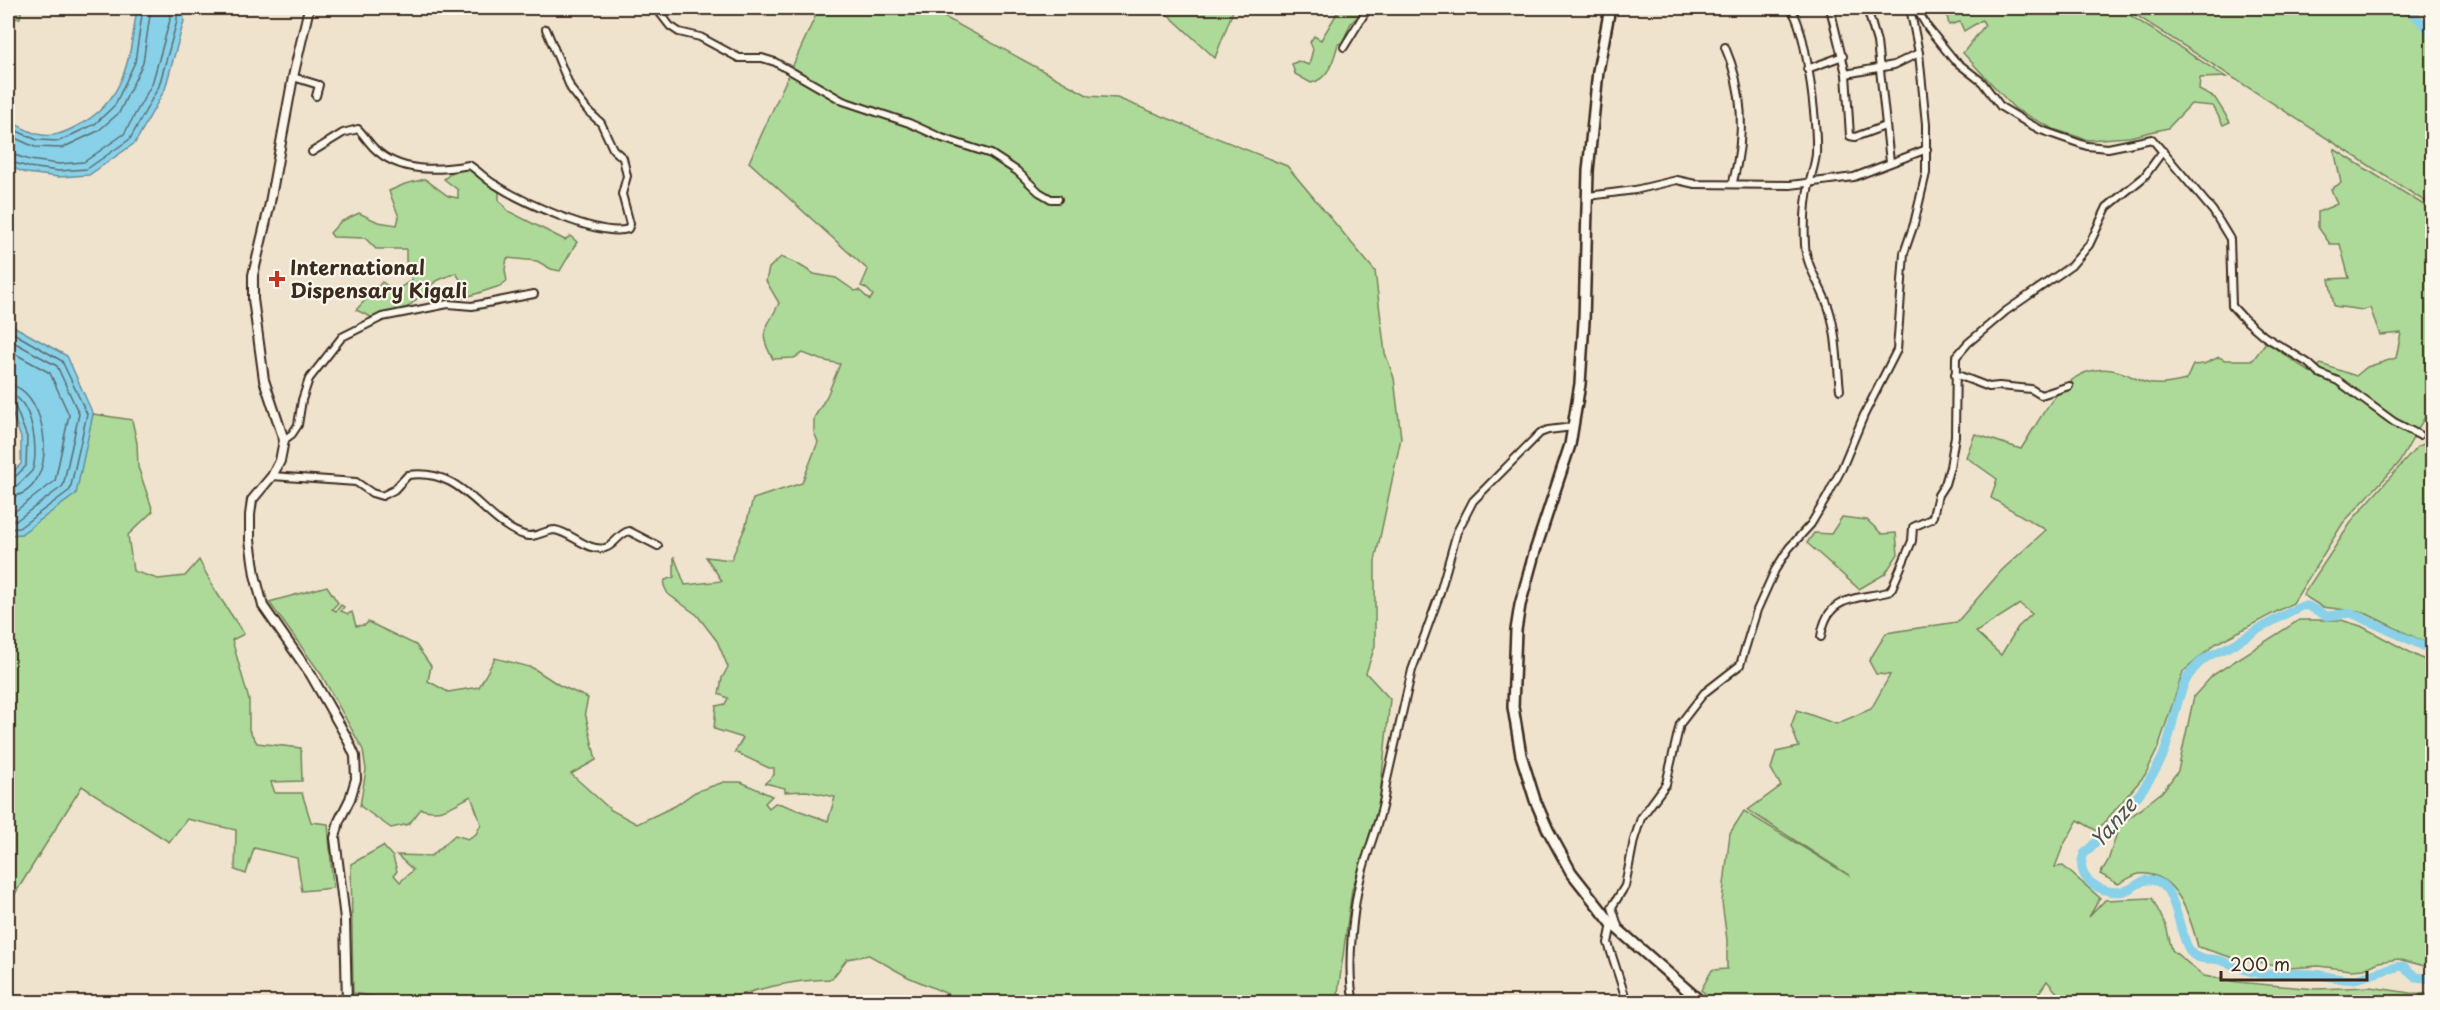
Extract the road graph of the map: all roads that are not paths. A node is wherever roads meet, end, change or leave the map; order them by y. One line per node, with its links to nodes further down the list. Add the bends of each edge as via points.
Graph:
1 (309, 8): 18 (main road)
2 (656, 8): 28 (street, via 679,32 700,37 739,58 775,62 843,101 987,152 1017,171 1039,192)
3 (1368, 8): 11 (street)
4 (1610, 8): 27 (highway, via 1595,93)
5 (1790, 8): 16 (street, via 1802,36)
6 (1830, 8): 14 (street)
7 (1868, 8): 15 (street)
8 (1910, 8): 13 (street)
9 (1917, 8): 22 (street, via 1954,60 2012,114 2041,130 2087,146 2108,148 2152,139)
10 (546, 29): 23 (street, via 571,89 601,123 623,158 627,176 622,194 628,229 613,231 579,225 495,185 469,165 438,170 402,164 379,152 358,129 343,133)
11 (1344, 47)
12 (1725, 47): 25 (street, via 1736,81 1742,123 1741,155)
13 (1919, 53): 15 (street); 21 (street)
14 (1843, 56): 16 (street); 17 (street)
15 (1880, 68): 17 (street); 20 (street)
16 (1807, 69): 26 (street, via 1816,144)
17 (1846, 74): 20 (street, via 1850,136)
18 (293, 77): 19 (street, via 316,83); 35 (main road, via 253,275 264,380)
19 (316, 96)
20 (1885, 126): 24 (street)
21 (1927, 149): 24 (street); 40 (street, via 1924,184 1904,253 1899,342 1894,358 1827,497 1775,570 1757,610 1740,665 1704,693 1680,724 1666,784 1641,818 1625,886 1612,907)
22 (2163, 151): 30 (street, via 2144,177 2107,207 2089,245 2071,266 1968,343 1956,357); 34 (street, via 2213,211 2230,238 2232,306 2264,336)
23 (312, 152)
24 (1890, 162): 26 (street, via 1854,177)
25 (1734, 182): 26 (street); 27 (street, via 1695,184 1677,180)
26 (1809, 183): 32 (street, via 1805,248 1830,315)
27 (1588, 196): 33 (highway, via 1583,355)
28 (1058, 199)
29 (534, 294): 35 (street, via 382,317 342,337 309,379 298,425)
30 (1955, 375): 31 (street, via 1989,387 2031,389 2041,395); 38 (street, via 1952,458 1933,516 1913,526 1912,541 1892,588 1837,604 1824,620)
31 (2069, 386)
32 (1840, 390)
33 (1573, 426): 39 (highway, via 1566,461 1520,605 1514,707 1521,755 1548,830 1571,872); 42 (street, via 1540,433 1473,501 1457,531 1412,670 1384,802 1359,882 1351,960)
34 (2419, 435)
35 (284, 440): 36 (main road)
36 (272, 476): 37 (street, via 356,482 382,496 408,475 436,477 460,488 523,535 555,530 598,548 610,546 629,531); 41 (main road, via 256,494 250,515 259,596 311,675 355,756 356,779 335,838 345,919)
37 (658, 546)
38 (1821, 637)
39 (1612, 924): 40 (highway); 43 (street, via 1608,943)
40 (1620, 931): 44 (highway)
41 (347, 1002)
42 (1354, 1002)
43 (1627, 1002)
44 (1701, 1002)

